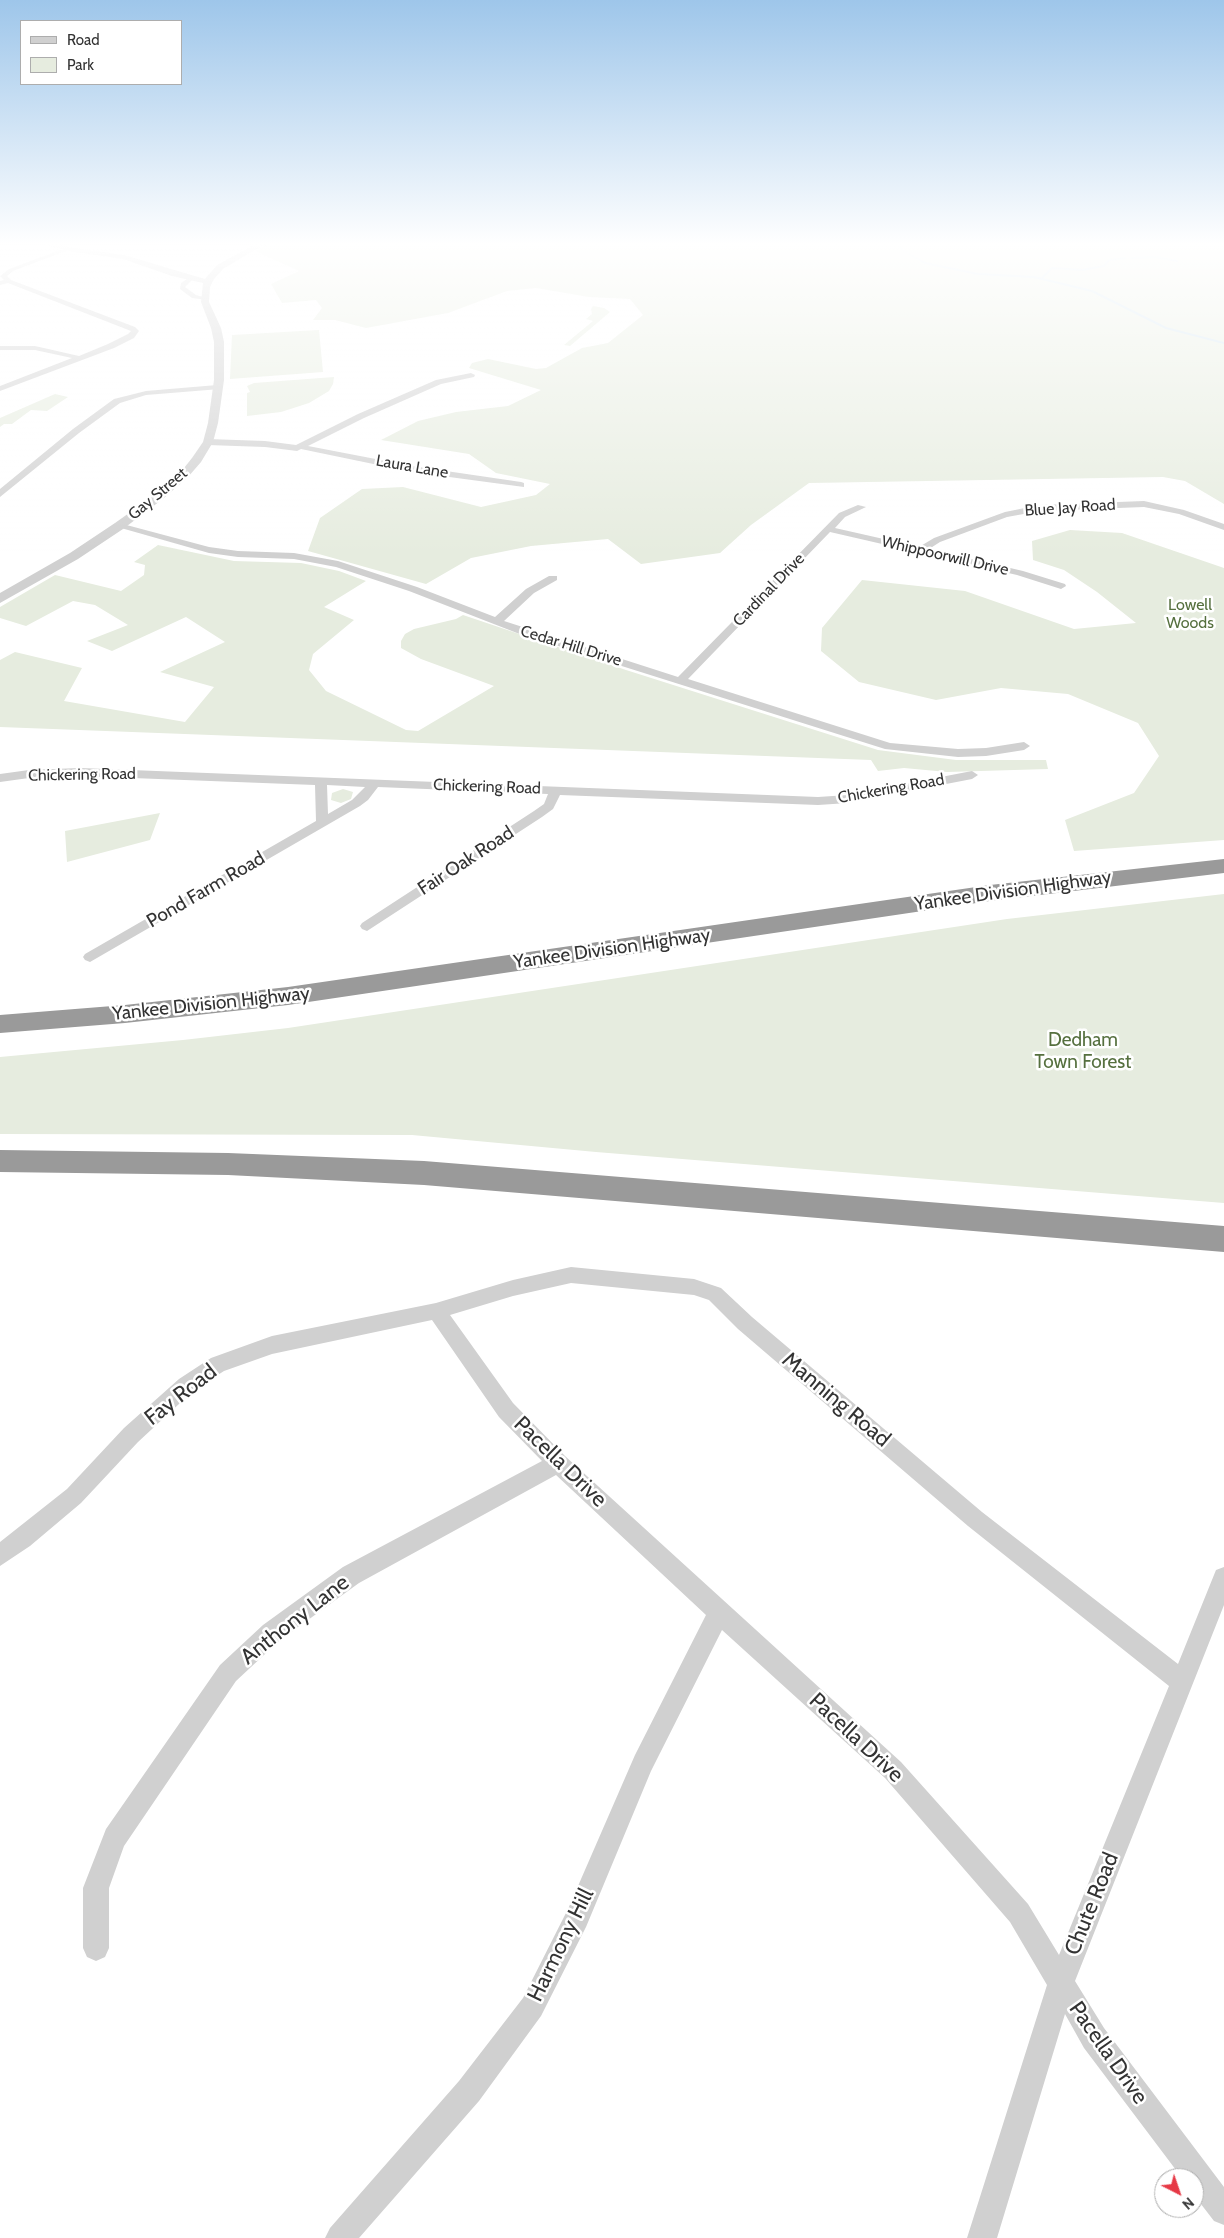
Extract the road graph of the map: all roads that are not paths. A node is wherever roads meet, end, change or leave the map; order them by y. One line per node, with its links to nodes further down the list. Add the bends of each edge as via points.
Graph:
1 (110, 346): 4 (street)
2 (219, 346): 6 (street, Gay Street)
3 (0, 348): 4 (street, via 35,348)
4 (80, 358): 7 (street)
5 (471, 375): 9 (street, Laura Lane, via 439,382 394,401)
6 (218, 387): 8 (street, Gay Street); 11 (street, via 146,393 118,401)
7 (0, 389)
8 (208, 442): 9 (street, Laura Lane); 13 (street, Gay Street, via 184,475)
9 (303, 447): 10 (street, Laura Lane, via 412,469)
10 (521, 485)
11 (0, 494)
12 (861, 507): 15 (street, Cardinal Drive, via 842,515)
13 (119, 526): 19 (street, Gay Street); 20 (street, Cedar Hill Drive, via 209,550 294,556 338,564 413,589)
14 (1224, 527): 16 (street, Blue Jay Road, via 1181,512 1144,504 1040,508 1005,515 937,540)
15 (828, 529): 16 (street, Whippoorwill Drive); 21 (street, Cardinal Drive)
16 (921, 550): 18 (street, Whippoorwill Drive, via 1020,573)
17 (553, 578): 20 (street, via 530,591)
18 (1060, 586)
19 (0, 599)
20 (495, 622): 21 (street, Cedar Hill Drive)
21 (681, 680): 22 (street, Cedar Hill Drive, via 888,746 958,753)
22 (1024, 746)
23 (972, 775): 27 (street, Chickering Road, via 848,799 818,801)
24 (0, 778): 25 (street, Chickering Road, via 80,772)
25 (322, 781): 26 (street, Chickering Road); 28 (street)
26 (374, 784): 27 (street, Chickering Road); 28 (street, Pond Farm Road, via 364,797)
27 (556, 790): 30 (street, Fair Oak Road, via 549,806 538,814)
28 (322, 821): 31 (street, Pond Farm Road)
29 (1224, 866): 32 (highway, Yankee Division Highway, via 973,895 288,996)
30 (367, 926)
31 (90, 957)
32 (0, 1024)
33 (0, 1161): 34 (highway, via 228,1164 424,1173)
34 (1224, 1238)
35 (436, 1311): 36 (street, Pacella Drive, via 506,1410); 37 (street, Fay Road, via 272,1345 218,1364 186,1385 131,1435 74,1496); 40 (street, Manning Road, via 571,1275 694,1287 715,1294 975,1519)
36 (558, 1463): 39 (street, Pacella Drive); 41 (street, Anthony Lane, via 351,1576 272,1634 228,1673 115,1838 96,1888)
37 (0, 1555)
38 (1224, 1578): 40 (street, Chute Road)
39 (719, 1612): 42 (street, Pacella Drive, via 893,1770 1019,1913); 44 (street, Harmony Hill, via 642,1763 577,1918 532,2007 469,2092)
40 (1182, 1682): 42 (street, Chute Road)
41 (96, 1948)
42 (1061, 1983): 43 (street, Pacella Drive, via 1094,2038); 45 (street, Chute Road)
43 (1224, 2211)
44 (340, 2238)
45 (982, 2238)

